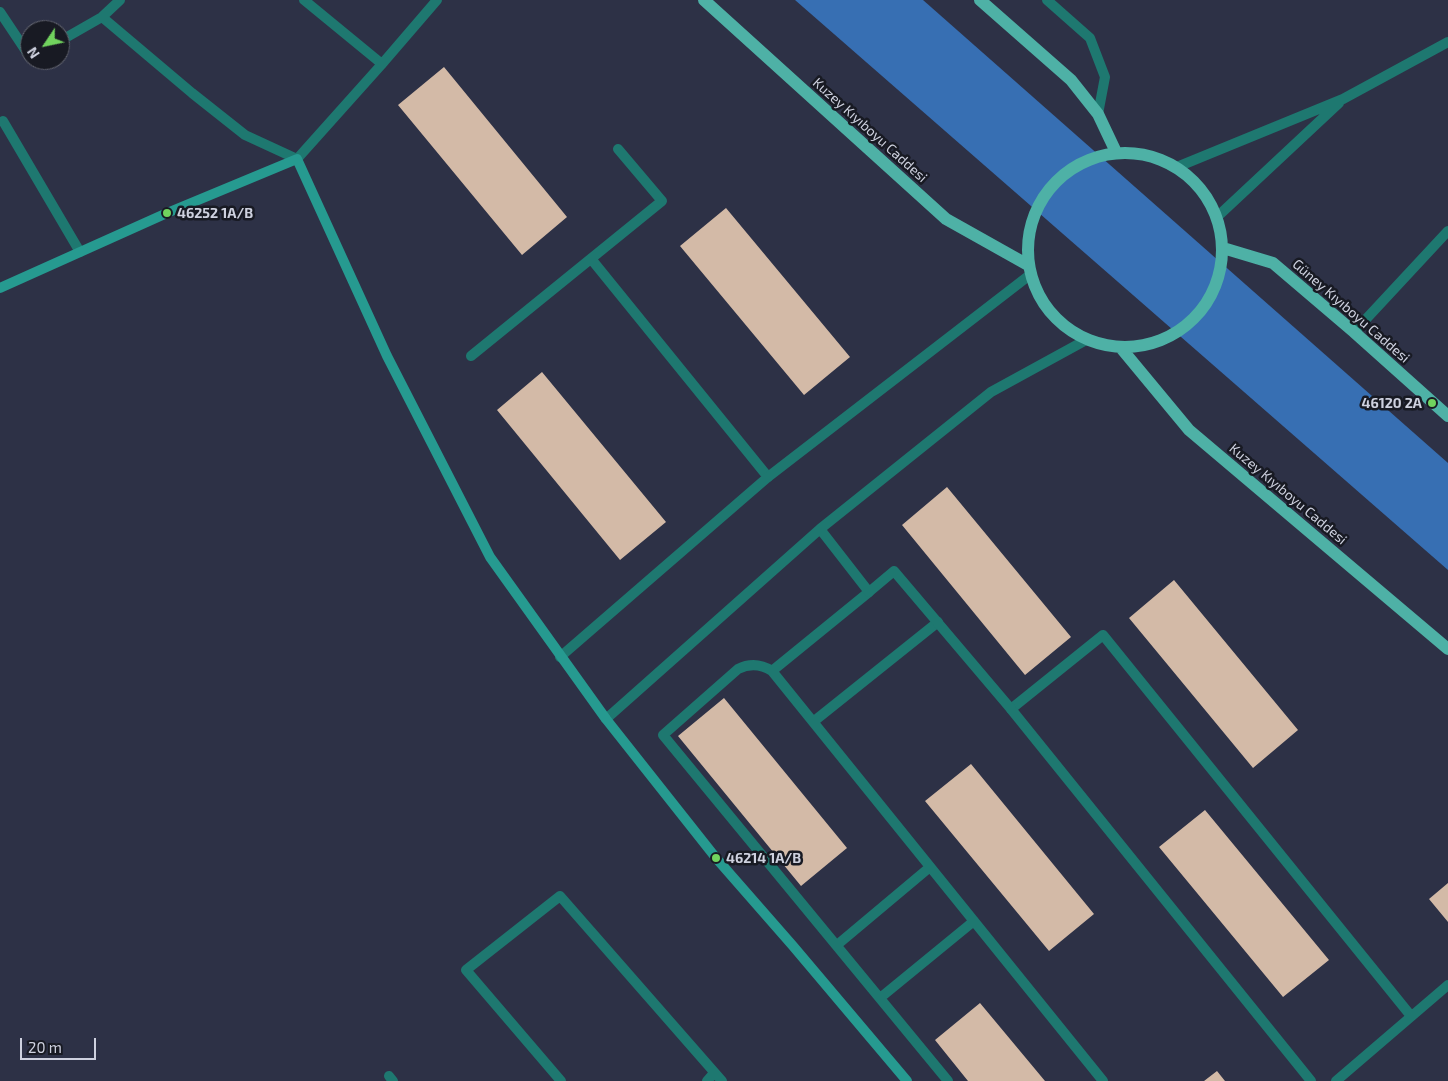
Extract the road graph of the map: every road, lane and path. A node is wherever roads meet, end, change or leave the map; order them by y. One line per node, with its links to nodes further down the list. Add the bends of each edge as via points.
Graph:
1 (120, 0): 8 (street)
2 (304, 0): 12 (street)
3 (437, 0): 12 (street)
4 (704, 0): 25 (main road, Kuzey Kıyıboyu Caddesi, via 946,219)
5 (980, 0): 14 (main road, via 1071,80)
6 (1047, 0): 14 (street, via 1090,38 1105,77)
7 (0, 12): 10 (street)
8 (102, 17): 9 (street); 18 (street, via 244,134)
9 (70, 35)
10 (20, 42)
11 (1448, 42): 13 (street)
12 (382, 64): 18 (street)
13 (1344, 99): 19 (street); 20 (street)
14 (1098, 114): 17 (main road)
15 (3, 121): 23 (street)
16 (618, 149): 24 (street, via 662,202)
17 (1116, 152): 19 (main road, via 1148,154); 25 (main road, via 1085,160 1059,178 1039,203 1028,233)
18 (297, 159): 23 (main road); 37 (main road, via 387,356 490,558)
19 (1177, 167): 20 (main road, via 1201,189)
20 (1217, 217): 22 (main road)
21 (1448, 231): 27 (street)
22 (1223, 248): 27 (main road, Güney Kıyıboyu Caddesi, via 1273,263); 29 (main road, via 1219,281 1204,310 1180,332 1150,346)
23 (80, 252): 26 (main road)
24 (592, 260): 30 (street); 32 (street)
25 (1030, 270): 28 (main road, via 1038,296 1059,322); 32 (street)
26 (0, 288)
27 (1354, 332): 31 (main road, Güney Kıyıboyu Caddesi)
28 (1086, 340): 29 (main road); 33 (street, via 991,392)
29 (1121, 348): 36 (main road, Kuzey Kıyıboyu Caddesi, via 1189,430)
30 (471, 356)
31 (1448, 416)
32 (768, 477): 37 (street)
33 (820, 529): 34 (street); 40 (street)
34 (869, 592): 35 (street, via 894,571); 38 (street)
35 (938, 622): 39 (street); 41 (street)
36 (1448, 649)
37 (560, 656): 40 (main road)
38 (772, 671): 41 (street); 44 (street, via 758,665 738,669 663,735)
39 (1011, 709): 47 (street, via 1102,635); 53 (street)
40 (606, 719): 50 (main road, via 716,858)
41 (813, 722): 42 (street)
42 (930, 867): 43 (street); 44 (street)
43 (974, 921): 46 (street); 52 (street)
44 (837, 945): 46 (street)
45 (1448, 985): 47 (street)
46 (880, 998): 51 (street)
47 (1411, 1016): 54 (street)
48 (714, 1078): 49 (street, via 560,896 466,970)
49 (561, 1081)
50 (907, 1081)
51 (948, 1081)
52 (1103, 1081)
53 (1311, 1081)
54 (1336, 1081)

